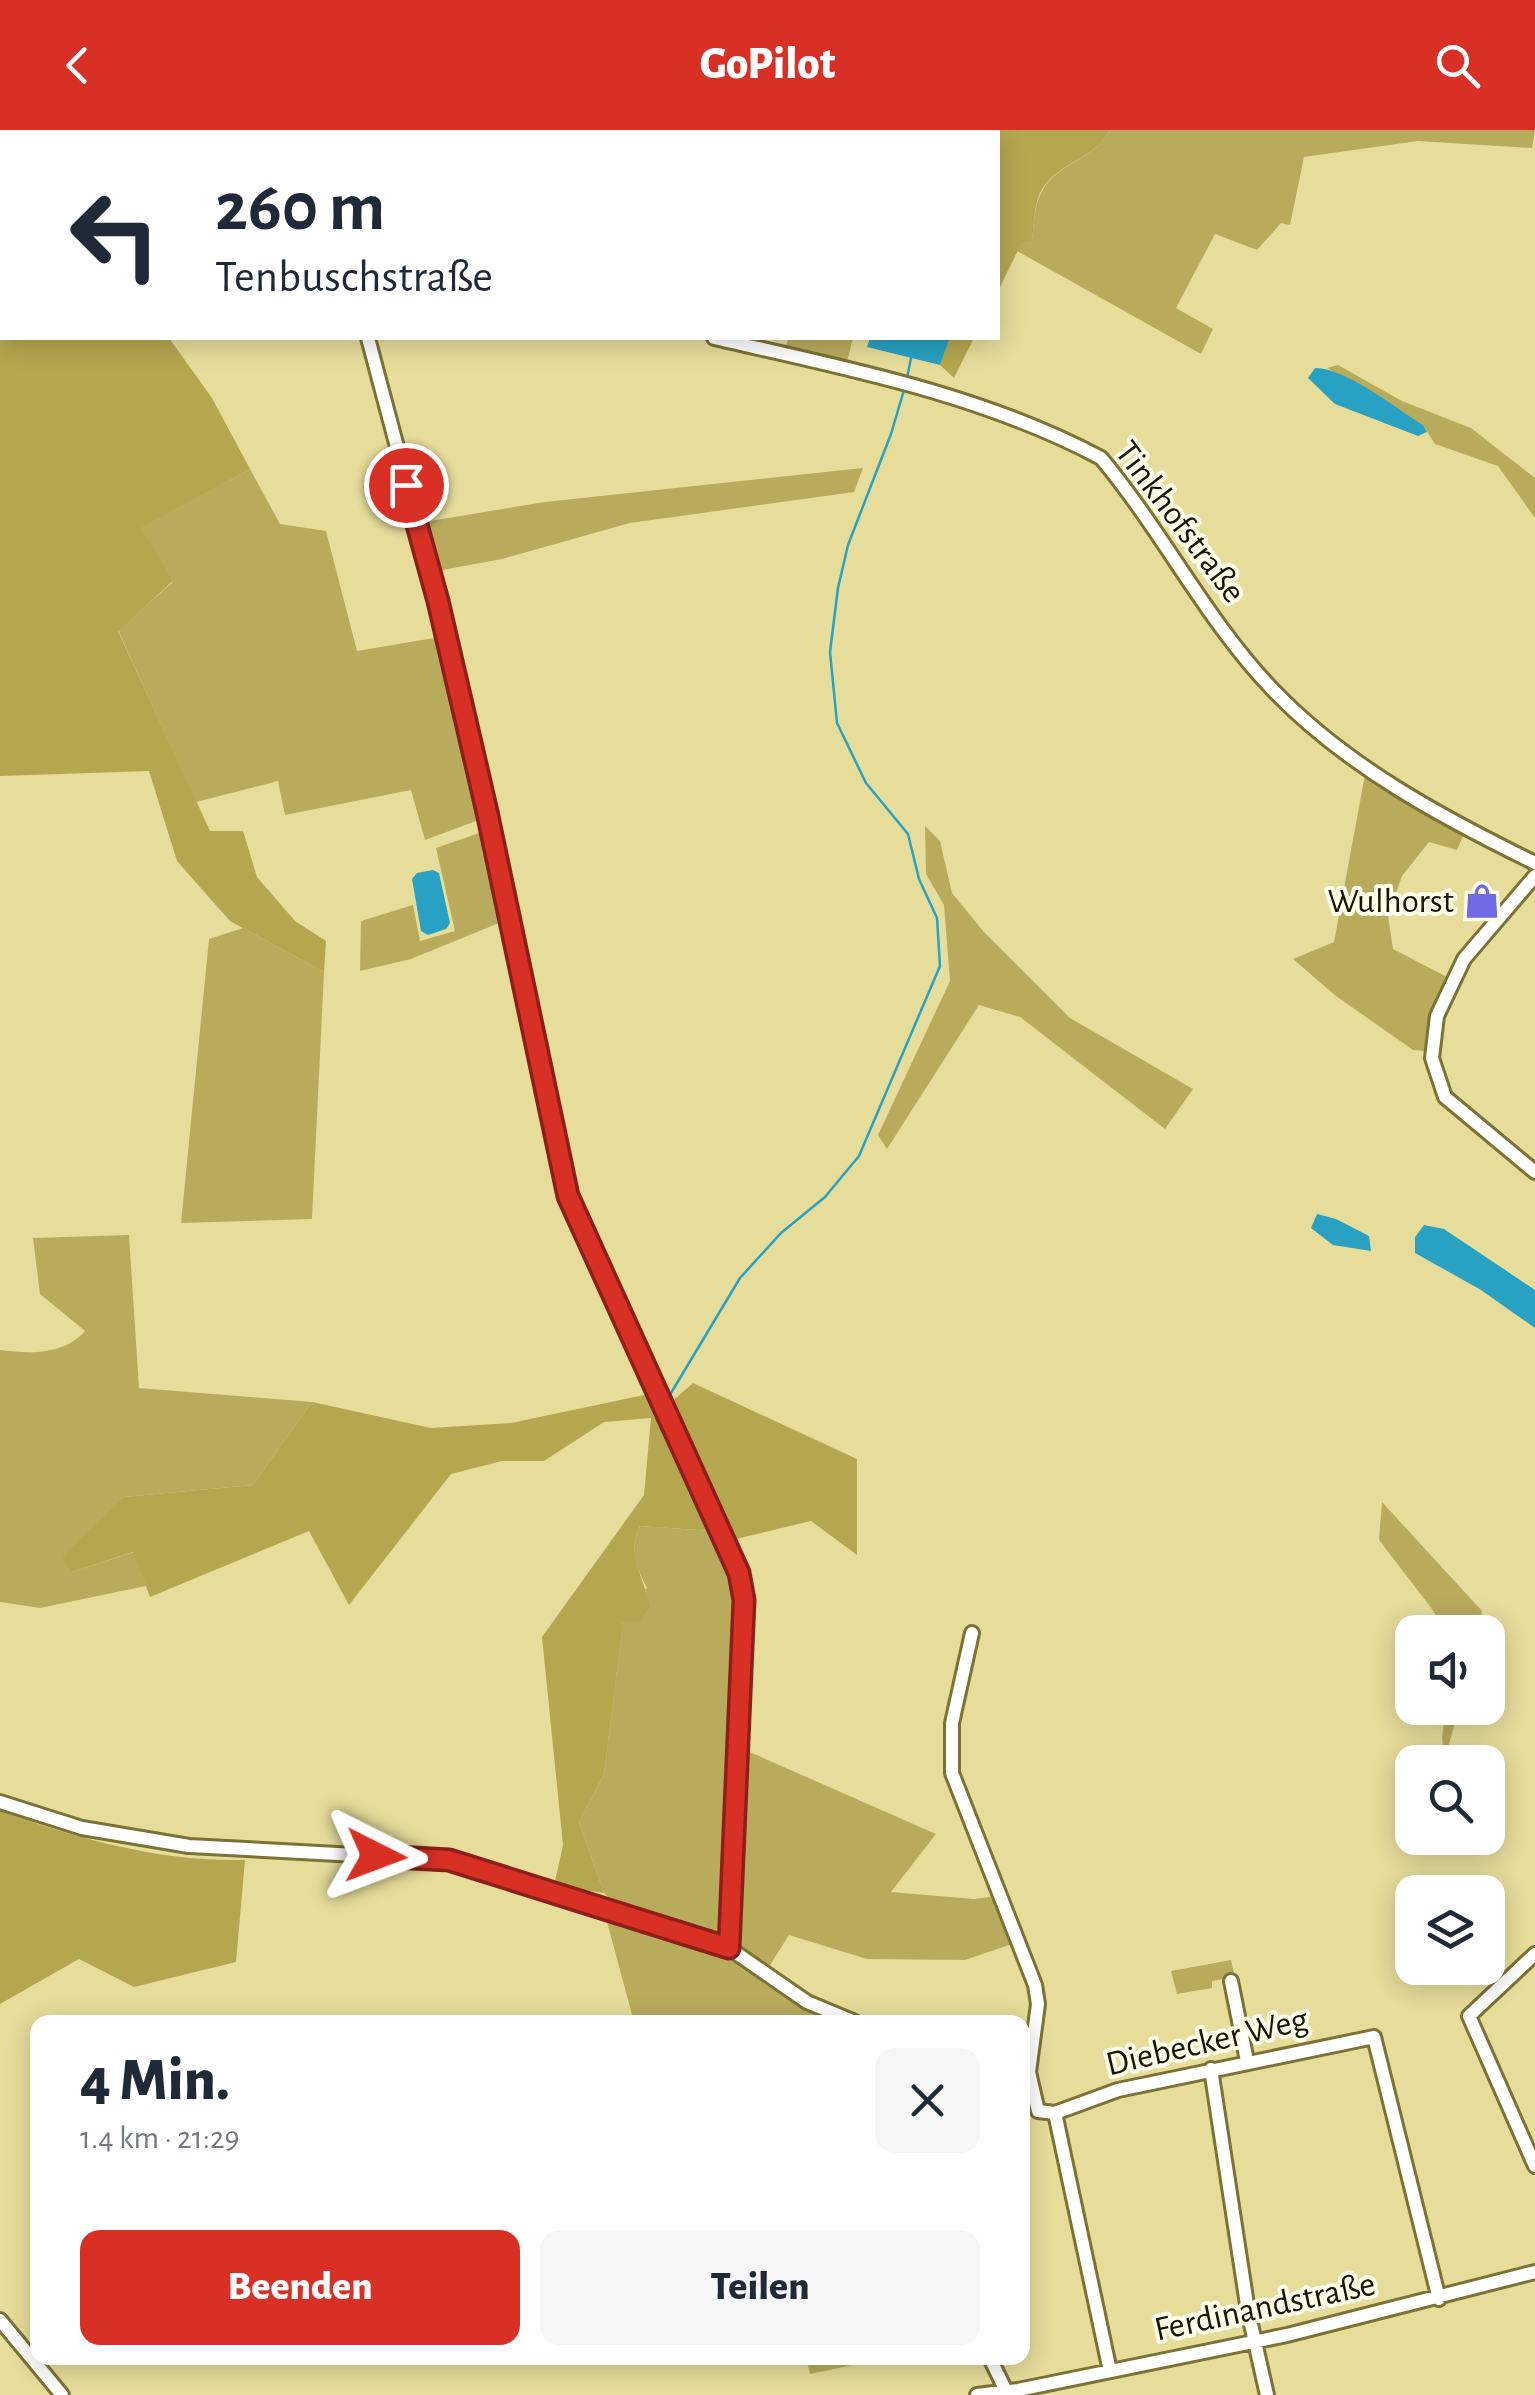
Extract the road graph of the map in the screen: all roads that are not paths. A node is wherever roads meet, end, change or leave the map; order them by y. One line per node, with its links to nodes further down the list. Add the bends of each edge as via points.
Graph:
1 (369, 340): 8 (street, via 438,601 568,1196 739,1573 744,1600)
2 (723, 340): 3 (street, Tinkhofstraße, via 900,381 1102,458 1272,690 1309,724 1452,822)
3 (1535, 862)
4 (1535, 876): 5 (street, via 1464,959 1437,1016 1432,1058 1446,1098)
5 (1535, 1172)
6 (972, 1633): 13 (street, via 952,1723 952,1773 1035,1986)
7 (0, 1802): 8 (street, via 82,1828 189,1846 449,1860)
8 (729, 1948): 11 (street, via 807,2002)
9 (1535, 1954): 17 (street, via 1468,2016)
10 (1231, 1981): 12 (street)
11 (838, 2015)
12 (1247, 2062): 14 (street, Diebecker Weg); 20 (street, Diebecker Weg, via 1374,2036)
13 (1030, 2066)
14 (1211, 2069): 16 (street, Diebecker Weg, via 1118,2090); 22 (street)
15 (1030, 2076): 16 (street, via 1038,2111)
16 (1055, 2114): 26 (street)
17 (1529, 2137): 18 (street)
18 (1535, 2166)
19 (1535, 2272): 20 (street, Ferdinandstraße)
20 (1439, 2299): 22 (street, Ferdinandstraße)
21 (0, 2320): 23 (street)
22 (1254, 2342): 26 (street, Ferdinandstraße); 30 (street)
23 (30, 2356)
24 (37, 2365): 28 (street)
25 (993, 2365): 27 (street)
26 (1110, 2371): 27 (street, Ferdinandstraße)
27 (1006, 2391): 29 (street, Ferdinandstraße)
28 (62, 2395)
29 (977, 2395)
30 (1267, 2395)

